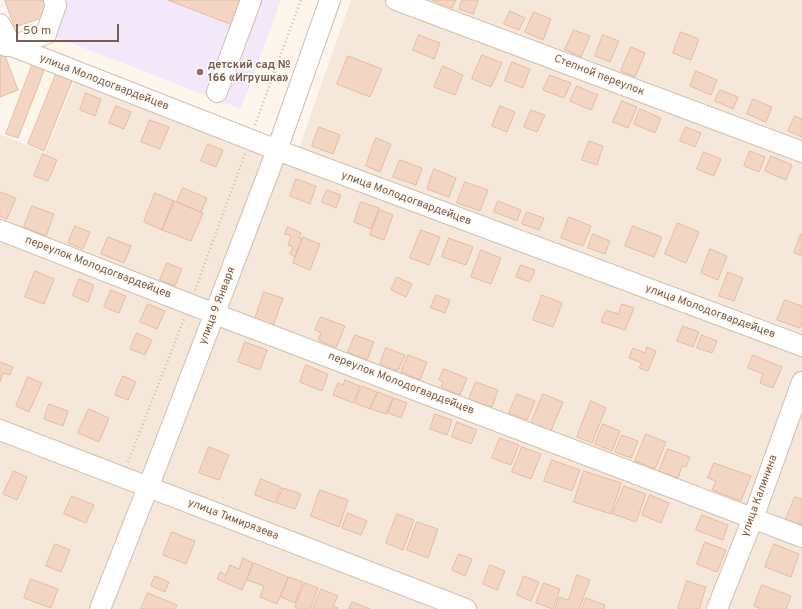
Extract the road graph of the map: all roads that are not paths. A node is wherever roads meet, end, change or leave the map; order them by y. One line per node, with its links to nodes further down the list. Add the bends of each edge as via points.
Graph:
1 (54, 0): 6 (street, via 56,5 46,34)
2 (251, 0): 7 (street)
3 (330, 0): 8 (street, улица 9 Января)
4 (396, 0): 9 (street, Степной переулок)
5 (0, 24): 6 (street)
6 (6, 46): 8 (street, улица Молодогвардейцев)
7 (217, 92)
8 (277, 150): 11 (street, улица 9 Января); 12 (street, улица Молодогвардейцев)
9 (802, 152)
10 (0, 230): 11 (street, переулок Молодогвардейцев)
11 (215, 314): 15 (street, улица 9 Января); 16 (street, переулок Молодогвардейцев)
12 (802, 346)
13 (802, 382): 16 (street, улица Калинина)
14 (0, 430): 15 (street, улица Тимирязева)
15 (148, 488): 18 (street, улица 9 Января); 19 (street, улица Тимирязева)
16 (752, 518): 17 (street, переулок Молодогвардейцев); 20 (street, улица Калинина)
17 (802, 537)
18 (100, 609)
19 (466, 609)
20 (717, 609)

